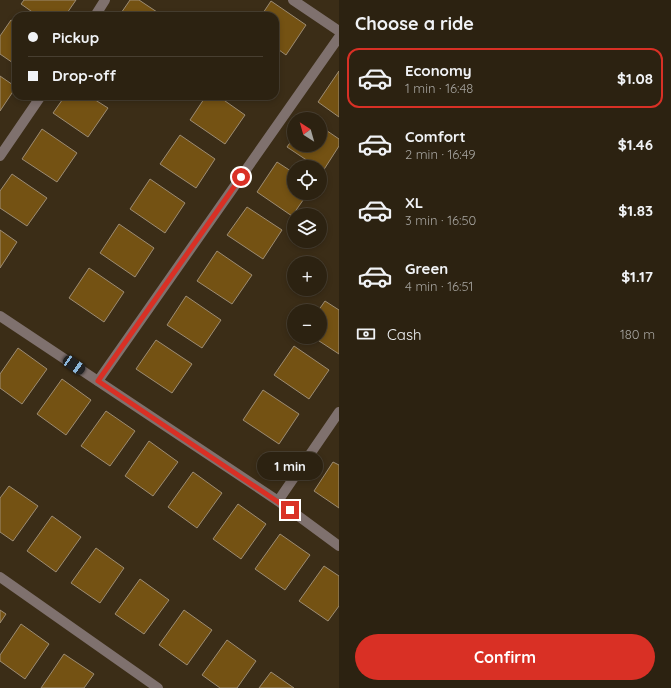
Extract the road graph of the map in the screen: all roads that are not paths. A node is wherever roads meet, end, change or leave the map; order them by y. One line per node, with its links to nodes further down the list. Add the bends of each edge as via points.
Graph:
1 (106, 0): 3 (street)
2 (293, 0): 4 (street)
3 (98, 12)
4 (339, 31)
5 (339, 37): 9 (street)
6 (38, 100): 7 (street)
7 (0, 156)
8 (0, 316): 9 (street)
9 (98, 381): 11 (street)
10 (339, 412): 11 (street)
11 (278, 501): 12 (street)
12 (339, 546)
13 (0, 577): 14 (street)
14 (158, 688)

